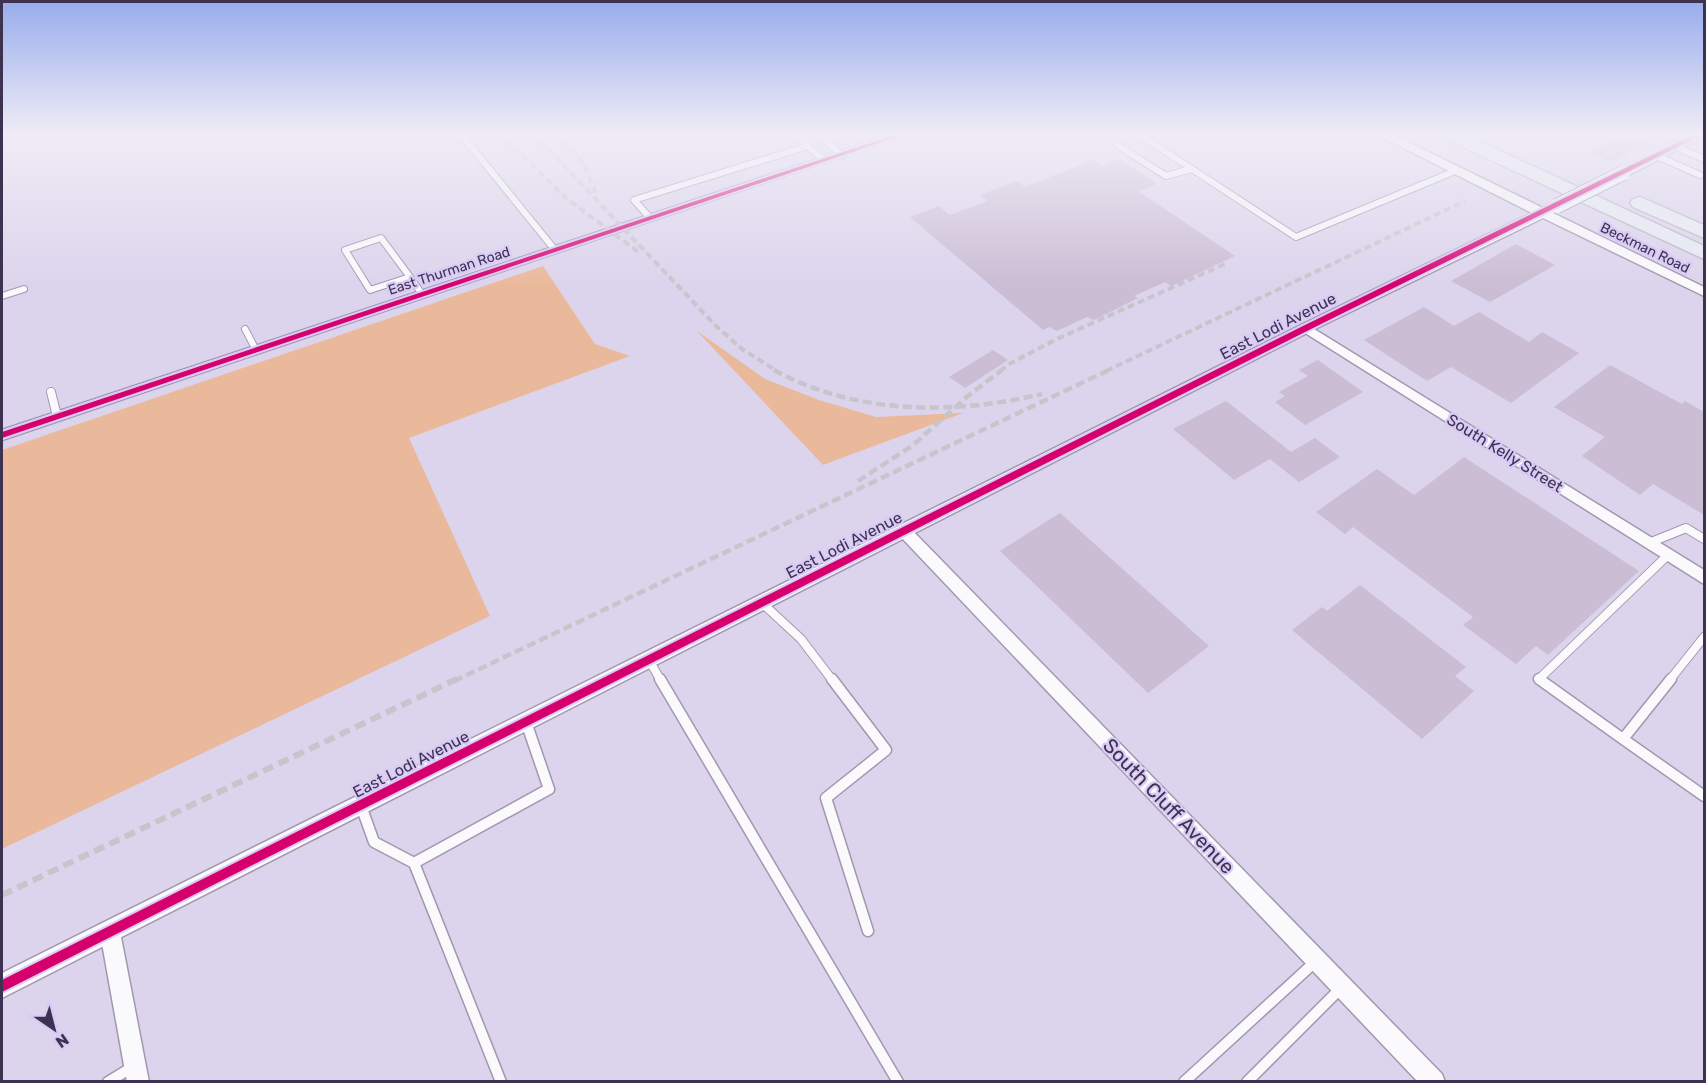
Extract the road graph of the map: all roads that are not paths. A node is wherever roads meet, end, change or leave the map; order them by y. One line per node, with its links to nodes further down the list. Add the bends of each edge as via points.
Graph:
1 (501, 184): 13 (lane)
2 (687, 184): 11 (lane, via 634,200)
3 (753, 184): 11 (street, East Thurman Road)
4 (1215, 184): 5 (lane, via 1296,237)
5 (1425, 184)
6 (1486, 184): 10 (street, Beckman Road)
7 (1555, 184): 14 (highway)
8 (1598, 184): 12 (highway)
9 (1601, 184): 10 (street, East Lodi Avenue, bridge)
10 (1549, 209): 17 (street, Beckman Road); 20 (street, East Lodi Avenue)
11 (650, 218): 13 (street, East Thurman Road)
12 (1704, 232)
13 (555, 249): 18 (street, East Thurman Road)
14 (1704, 253)
15 (410, 277): 15 (lane, via 370,290 345,250 381,238); 18 (lane)
16 (24, 290): 19 (lane)
17 (1704, 292)
18 (422, 294): 22 (street, East Thurman Road)
19 (2, 296)
20 (1306, 328): 26 (street, East Lodi Avenue); 28 (street, South Kelly Street)
21 (245, 329): 22 (lane)
22 (255, 350): 24 (street, East Thurman Road)
23 (51, 392): 24 (lane)
24 (57, 416): 25 (street, East Thurman Road)
25 (2, 435)
26 (904, 531): 31 (street, East Lodi Avenue); 41 (street, South Cluff Avenue)
27 (1704, 539): 28 (lane, via 1686,528)
28 (1649, 543): 29 (street, South Kelly Street)
29 (1668, 555): 30 (street, South Kelly Street); 35 (lane, via 1539,679)
30 (1704, 578)
31 (762, 603): 33 (street, East Lodi Avenue); 40 (lane, via 801,639 886,750 826,798)
32 (1704, 637): 35 (lane)
33 (649, 660): 34 (street, East Lodi Avenue); 48 (lane)
34 (526, 722): 37 (street, East Lodi Avenue); 38 (lane, via 549,789)
35 (1623, 739): 36 (lane)
36 (1704, 796)
37 (361, 806): 38 (lane, via 374,842); 39 (street, East Lodi Avenue)
38 (414, 863): 47 (lane)
39 (110, 932): 42 (street, East Lodi Avenue); 44 (street)
40 (868, 932)
41 (1317, 960): 43 (street, South Cluff Avenue); 49 (lane)
42 (2, 986)
43 (1342, 987): 45 (street, South Cluff Avenue); 50 (lane)
44 (137, 1074): 46 (lane)
45 (1426, 1079)
46 (108, 1082)
47 (501, 1082)
48 (898, 1082)
49 (1184, 1082)
50 (1247, 1082)

